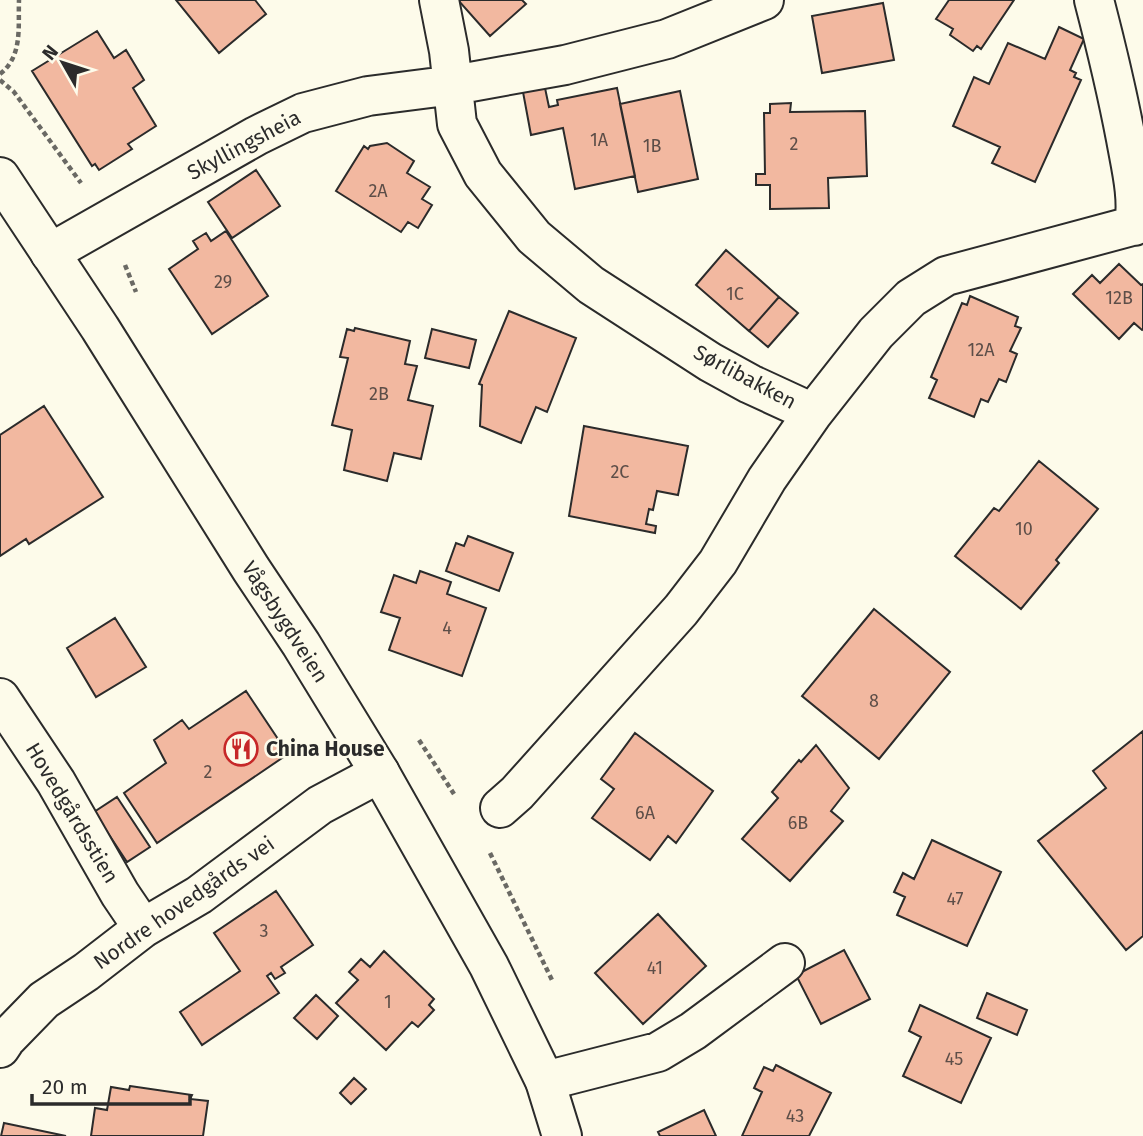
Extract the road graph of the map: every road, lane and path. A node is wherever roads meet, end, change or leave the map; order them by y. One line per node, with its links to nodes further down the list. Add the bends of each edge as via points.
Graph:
1 (19, 0): 5 (path, via 17,51)
2 (439, 0): 6 (street)
3 (764, 0): 6 (street, Skyllingsheia, via 667,39 565,65)
4 (1094, 0): 8 (street, via 1113,71)
5 (0, 74)
6 (454, 85): 9 (street, Skyllingsheia, via 368,96 303,113); 10 (street, Sørlibakken, via 457,124 463,137 483,174 534,237 591,285 710,362)
7 (0, 177): 9 (street, Vågsbygdveien)
8 (1138, 225): 10 (street, Sørlibakken, via 946,276 911,298 876,333)
9 (50, 253): 12 (street, Vågsbygdveien)
10 (813, 412): 13 (street, via 718,562 681,610)
11 (0, 698): 14 (street, Hovedgårdsstien)
12 (380, 773): 14 (street, Nordre hovedgårds vei, via 320,805 199,895); 17 (street, Vågsbygdveien, via 489,966)
13 (500, 807)
14 (143, 928): 16 (street, Nordre hovedgårds vei, via 44,1000)
15 (785, 963): 17 (street, via 658,1052)
16 (0, 1048)
17 (545, 1081): 18 (street, Vågsbygdveien)
18 (562, 1136)

